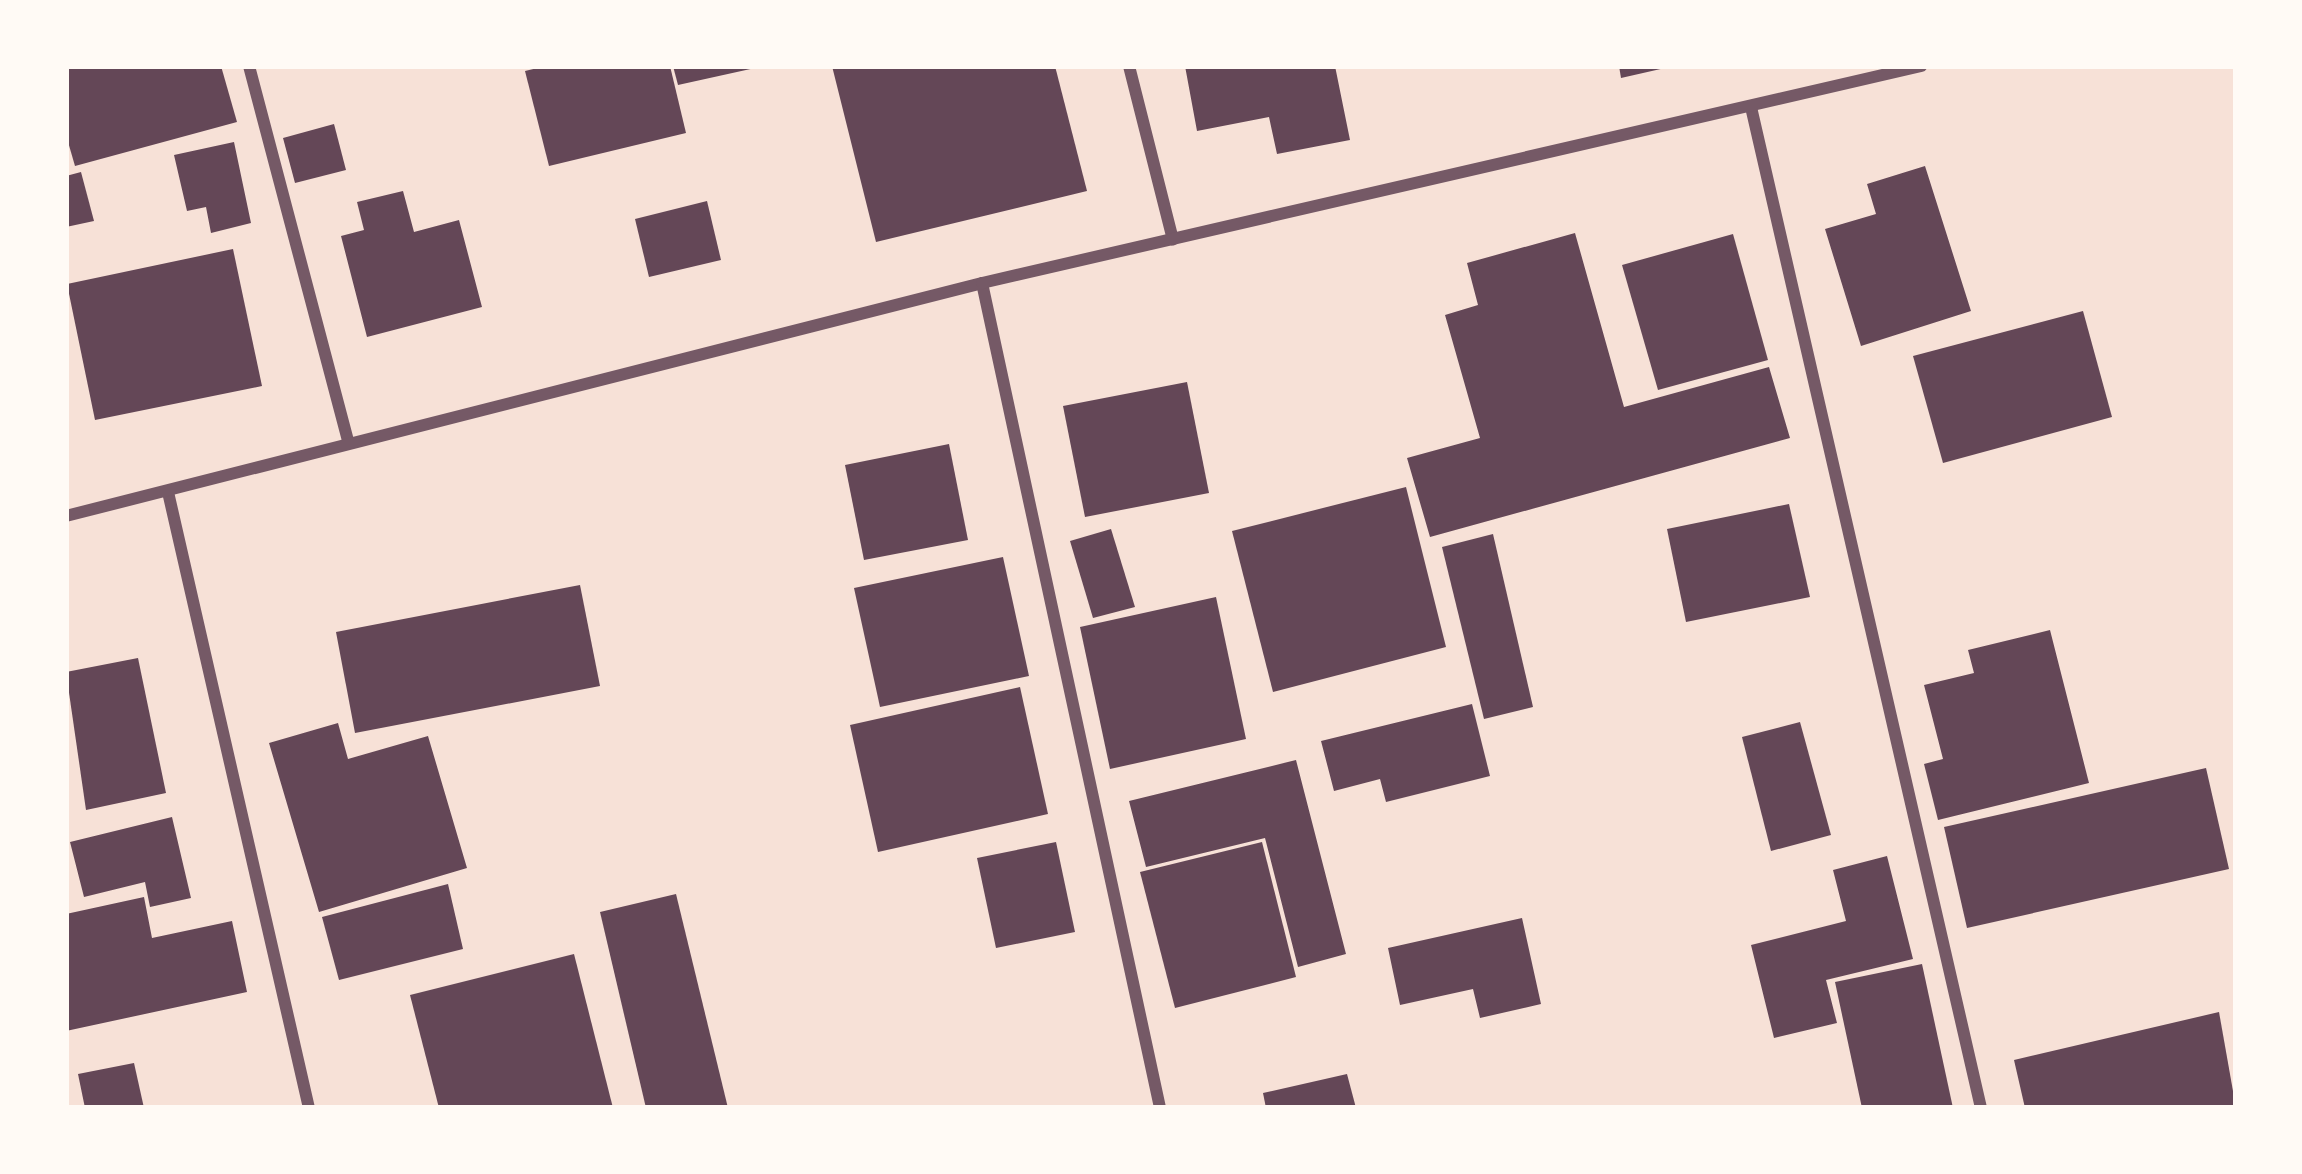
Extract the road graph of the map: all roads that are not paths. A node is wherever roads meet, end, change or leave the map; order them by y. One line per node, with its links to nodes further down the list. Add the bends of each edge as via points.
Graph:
1 (249, 66): 7 (street)
2 (1129, 66): 5 (street)
3 (1921, 66): 4 (street)
4 (1751, 106): 5 (street); 12 (street)
5 (1173, 240): 6 (street)
6 (982, 283): 7 (street); 11 (street)
7 (347, 438): 8 (street)
8 (168, 492): 9 (street); 10 (street)
9 (66, 516)
10 (309, 1108)
11 (1160, 1108)
12 (1981, 1108)

